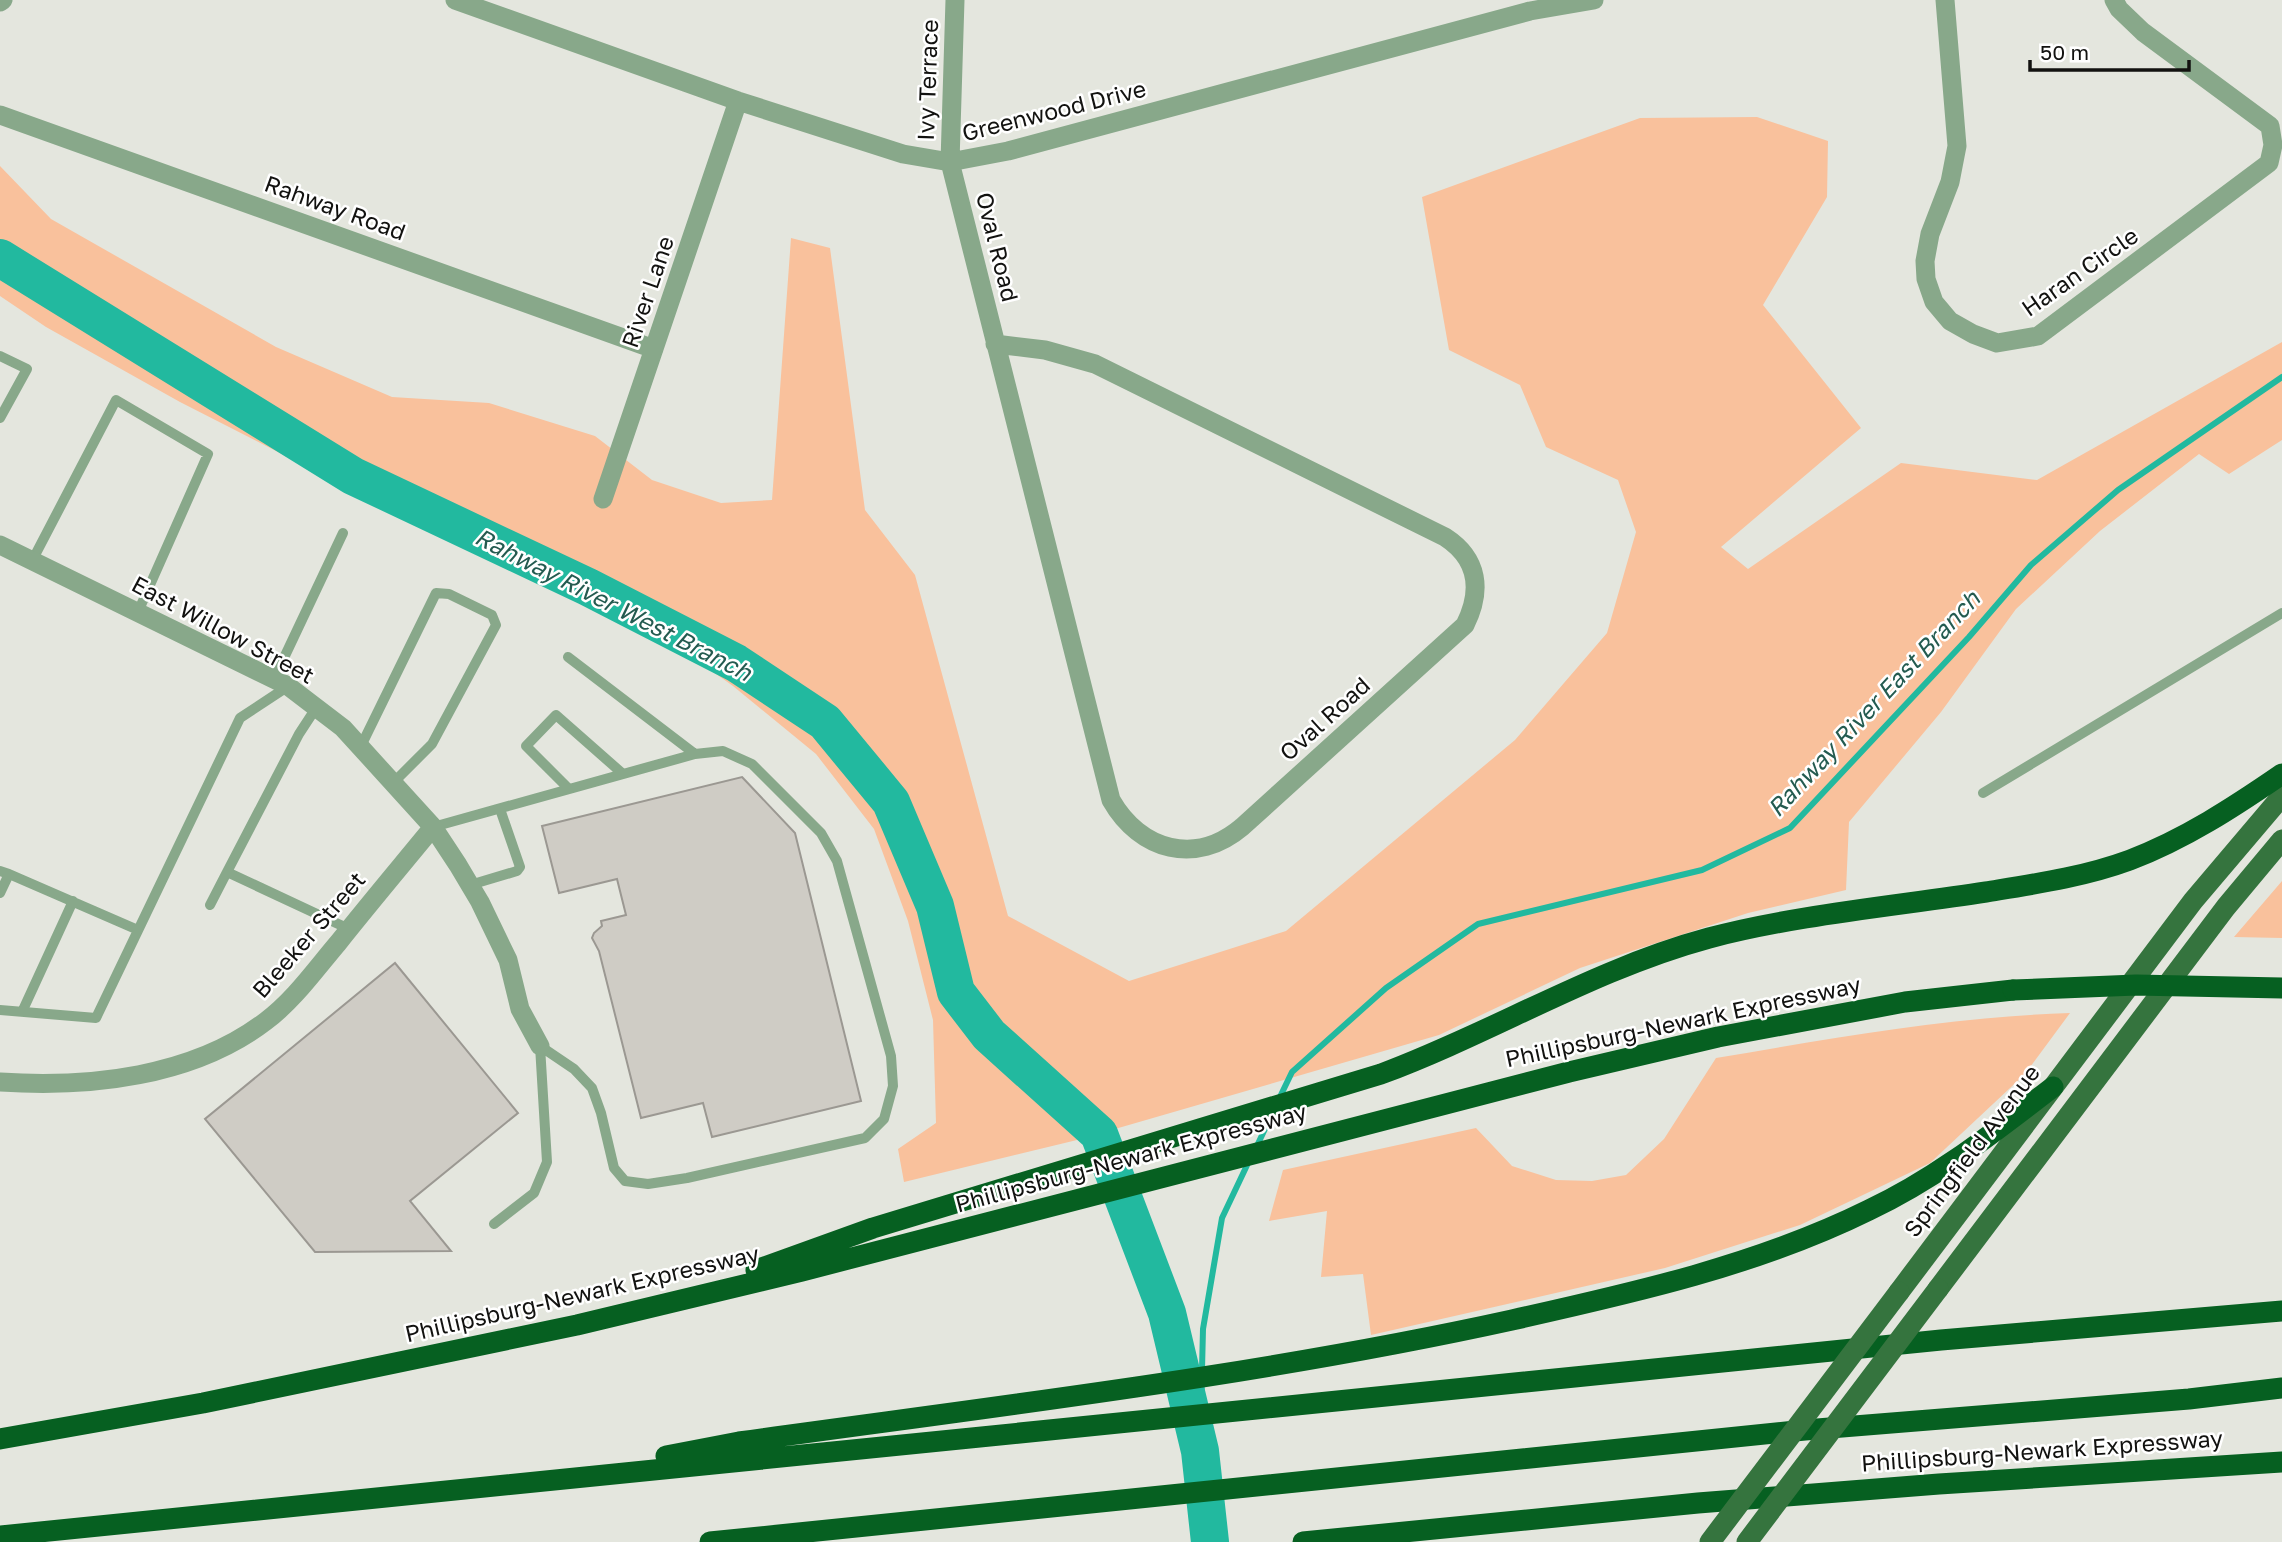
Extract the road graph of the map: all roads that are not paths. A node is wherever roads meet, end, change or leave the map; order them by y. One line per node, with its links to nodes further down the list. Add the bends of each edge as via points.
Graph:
1 (455, 0): 7 (street, Greenwood Drive)
2 (955, 0): 9 (street, Ivy Terrace)
3 (1594, 0): 6 (street, Greenwood Drive)
4 (1945, 0): 5 (street, Haran Circle, via 1957,146 1950,182 1930,234 1926,279 1934,302 1950,321 1997,342 2038,336 2269,163 2273,145 2270,126 2143,32)
5 (2115, 0)
6 (1528, 6): 9 (street, Greenwood Drive, via 1008,151)
7 (738, 101): 9 (street, Greenwood Drive, via 903,154); 11 (street, River Lane)
8 (0, 115): 11 (street, Rahway Road)
9 (950, 162): 10 (street, Oval Road)
10 (995, 344): 10 (street, Oval Road, via 1045,350 1095,364 1444,537 1465,554 1473,571 1474,608 1465,625 1234,834 1202,848 1177,849 1145,838 1125,821 1111,800)
11 (654, 349): 14 (street, River Lane)
12 (0, 355): 13 (lane, via 27,369)
13 (0, 418)
14 (603, 499)
15 (343, 533): 21 (lane)
16 (0, 545): 17 (street, East Willow Street)
17 (32, 561): 18 (street, East Willow Street); 18 (lane, via 116,400 208,454)
18 (138, 612): 21 (street, East Willow Street)
19 (2282, 613): 29 (lane)
20 (568, 657): 24 (lane)
21 (281, 683): 22 (street, East Willow Street); 41 (lane, via 240,718)
22 (316, 708): 23 (street, East Willow Street); 35 (lane)
23 (361, 746): 27 (street, East Willow Street); 27 (lane, via 436,593 449,594 492,615 496,625 432,744)
24 (695, 754): 25 (lane); 45 (lane, via 723,751 752,764 821,833 836,861 891,1056 893,1086 884,1119 865,1138 687,1178 648,1184 625,1181 614,1168 592,1088)
25 (623, 774): 28 (lane); 28 (lane, via 556,715 526,746)
26 (2282, 774): 49 (highway, via 2184,836 2129,860 2036,884 1781,923 1708,939 1632,964 1417,1061 873,1228)
27 (394, 782): 32 (street, East Willow Street)
28 (569, 789): 31 (lane)
29 (1983, 793)
30 (2282, 796): 47 (main road, Springfield Avenue, via 2218,869)
31 (500, 809): 32 (lane); 36 (lane, via 520,867)
32 (433, 827): 36 (street, East Willow Street); 40 (street, Bleeker Street)
33 (2282, 840): 61 (main road, bridge, via 2226,907)
34 (4, 872): 37 (lane); 38 (lane)
35 (227, 872): 39 (lane); 40 (lane)
36 (470, 885): 45 (street, East Willow Street, via 508,960 520,1009)
37 (0, 893)
38 (73, 901): 41 (lane); 44 (lane)
39 (211, 905)
40 (349, 929): 46 (street, Bleeker Street, via 298,991 266,1021 228,1045 136,1075 48,1084)
41 (138, 930): 44 (lane, via 96,1018)
42 (2282, 988): 49 (highway, Phillipsburg-Newark Expressway, bridge, via 2136,985 2013,989 1780,1024 1569,1072)
43 (0, 1010): 44 (lane)
44 (22, 1012)
45 (540, 1046): 48 (lane, via 547,1162 534,1193)
46 (0, 1082)
47 (2053, 1087): 56 (highway, via 1924,1181 1844,1222 1707,1271 1571,1307 1261,1370 739,1442); 60 (main road, Springfield Avenue, bridge)
48 (494, 1224)
49 (652, 1307): 54 (highway, Phillipsburg-Newark Expressway, via 266,1390)
50 (2282, 1311): 56 (highway, via 1941,1340)
51 (2282, 1388): 52 (highway, Phillipsburg-Newark Expressway)
52 (2189, 1399): 53 (highway); 58 (highway, Phillipsburg-Newark Expressway, via 1805,1430)
53 (2282, 1400)
54 (0, 1439)
55 (2282, 1462): 59 (highway, Phillipsburg-Newark Expressway, via 1737,1500)
56 (548, 1480): 57 (highway)
57 (0, 1536)
58 (710, 1542)
59 (1303, 1542)
60 (1710, 1542)
61 (1747, 1542)

